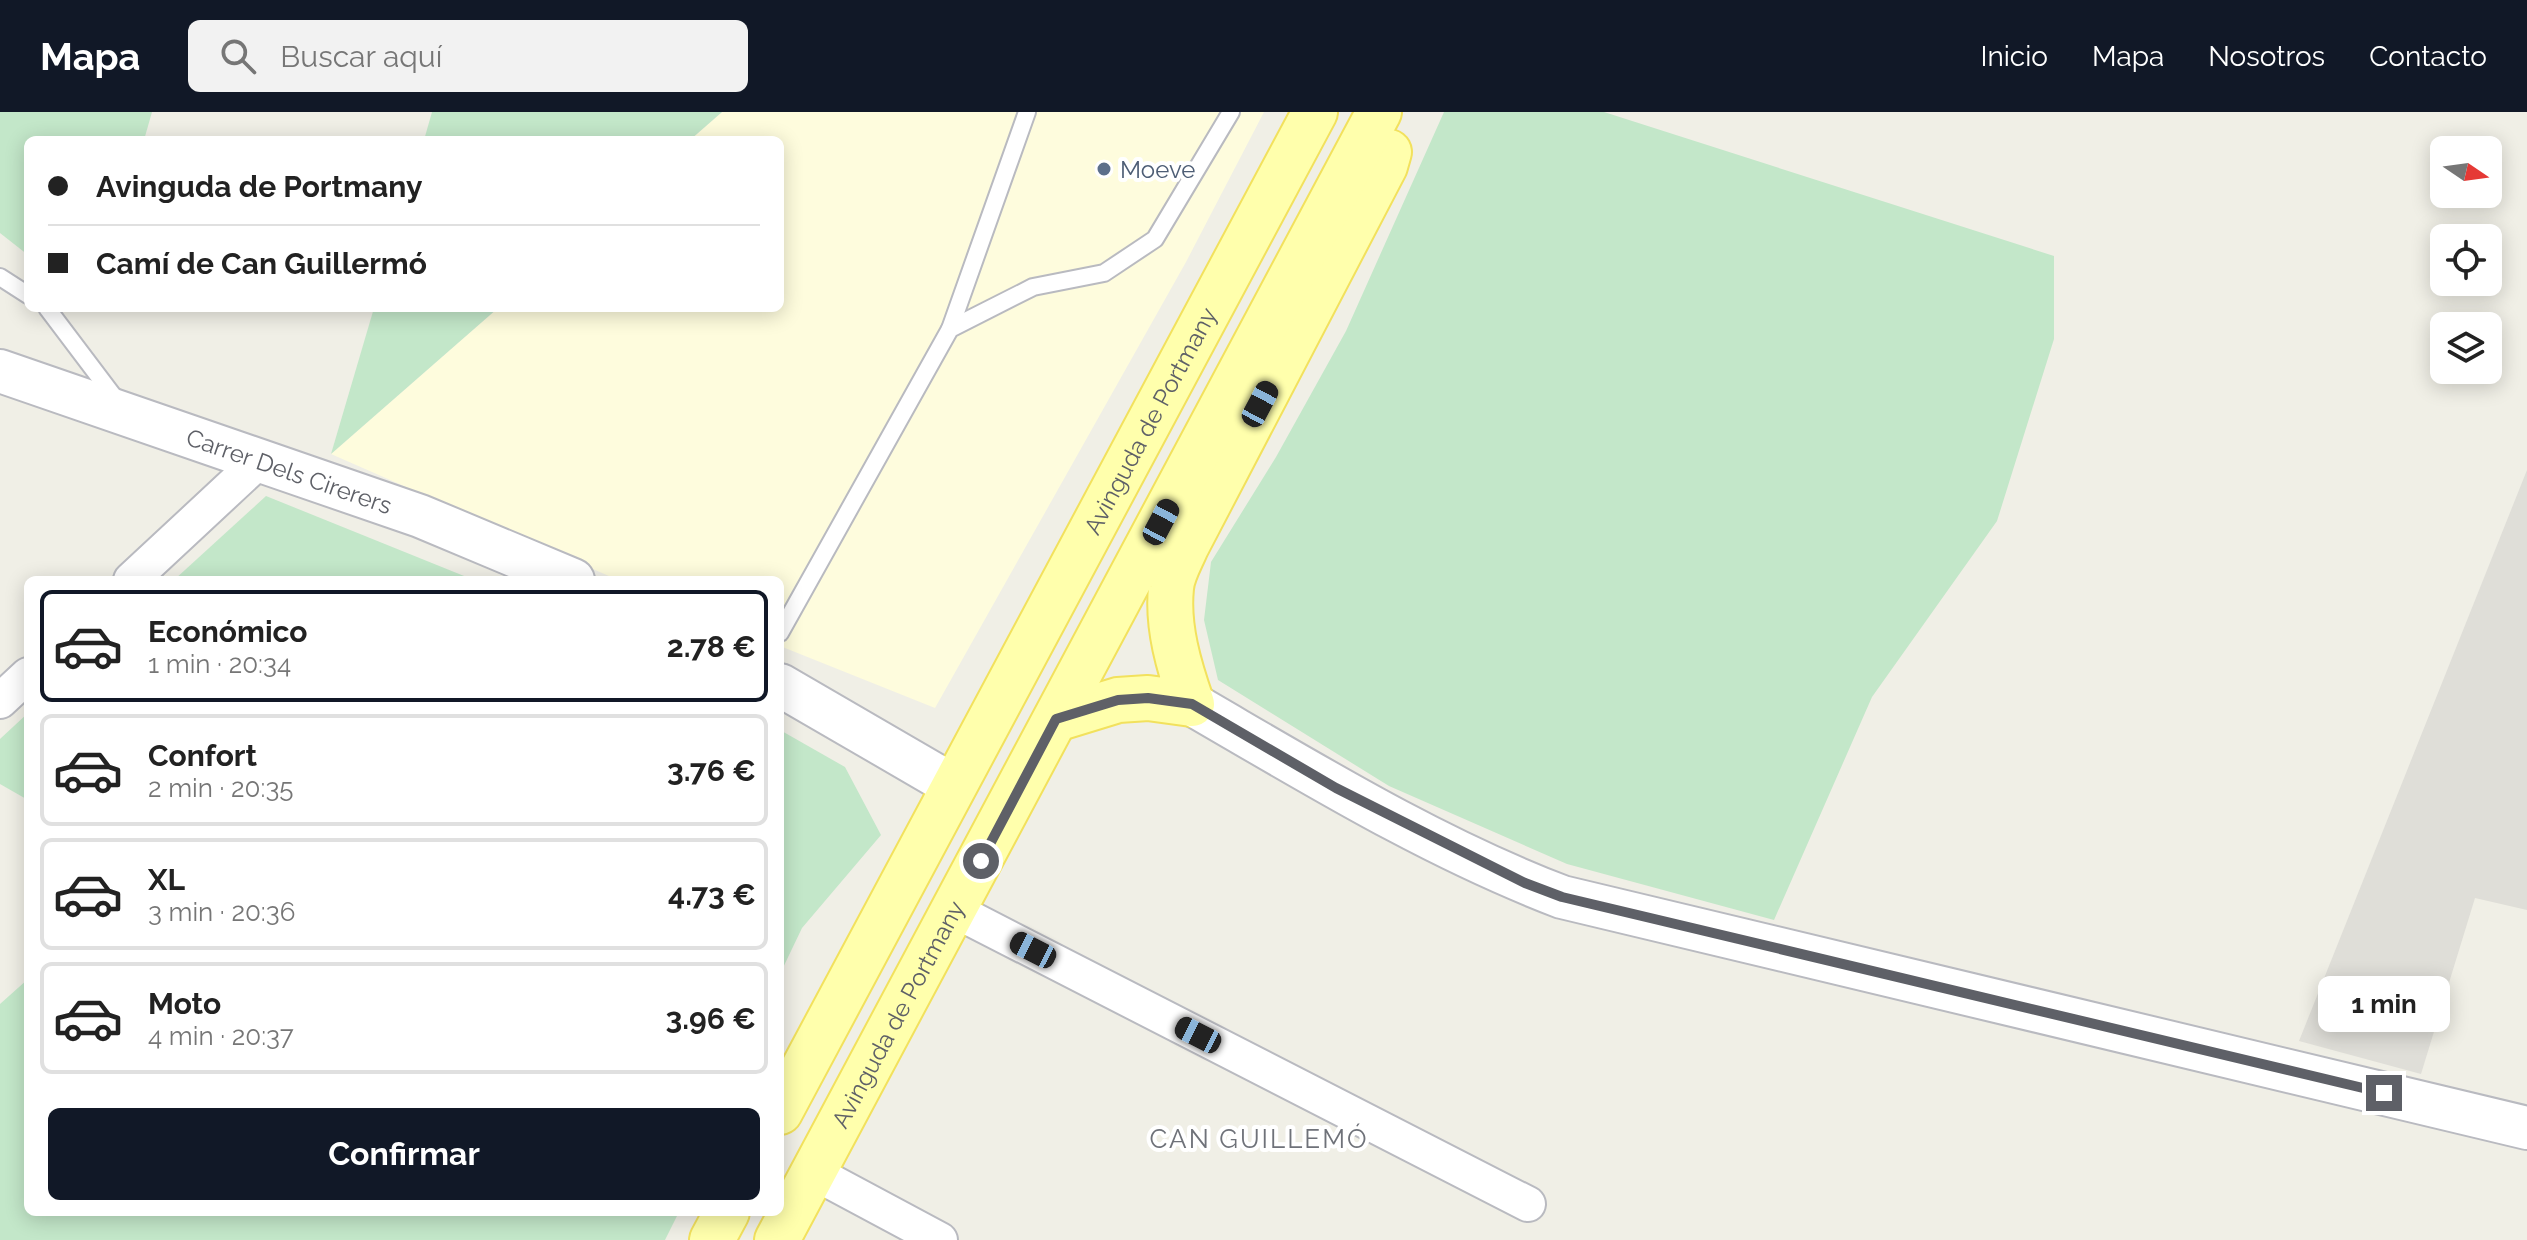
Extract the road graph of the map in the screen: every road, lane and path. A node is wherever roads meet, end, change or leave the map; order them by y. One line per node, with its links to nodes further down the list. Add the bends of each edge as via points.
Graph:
1 (1027, 112): 9 (lane)
2 (1231, 112): 9 (lane, via 1155,239 1104,273 1033,287)
3 (1315, 112): 21 (main road, Avinguda de Portmany)
4 (1379, 112): 20 (main road, Avinguda de Portmany)
5 (1400, 112): 19 (main road, via 1385,166 1171,585 1171,625)
6 (0, 277): 7 (lane)
7 (24, 292)
8 (50, 312): 11 (lane)
9 (950, 329): 15 (lane)
10 (0, 371): 11 (street, Carrer Dels Cirerers)
11 (126, 413): 12 (street, Carrer Dels Cirerers)
12 (261, 459): 13 (street); 14 (street, Carrer Dels Cirerers, via 420,516)
13 (135, 576)
14 (563, 576)
15 (784, 626)
16 (24, 679): 18 (street)
17 (784, 687): 21 (street)
18 (0, 701)
19 (1192, 704): 20 (main road, via 1118,700); 24 (street, via 1336,788 1562,897)
20 (1056, 719): 22 (main road, Avinguda de Portmany)
21 (954, 786): 23 (main road, Avinguda de Portmany)
22 (954, 910): 25 (main road, Avinguda de Portmany); 26 (street)
23 (784, 1105)
24 (2527, 1128)
25 (813, 1172): 29 (main road, Avinguda de Portmany); 30 (street)
26 (1528, 1204)
27 (725, 1216): 28 (main road)
28 (712, 1240)
29 (777, 1240)
30 (940, 1240)

